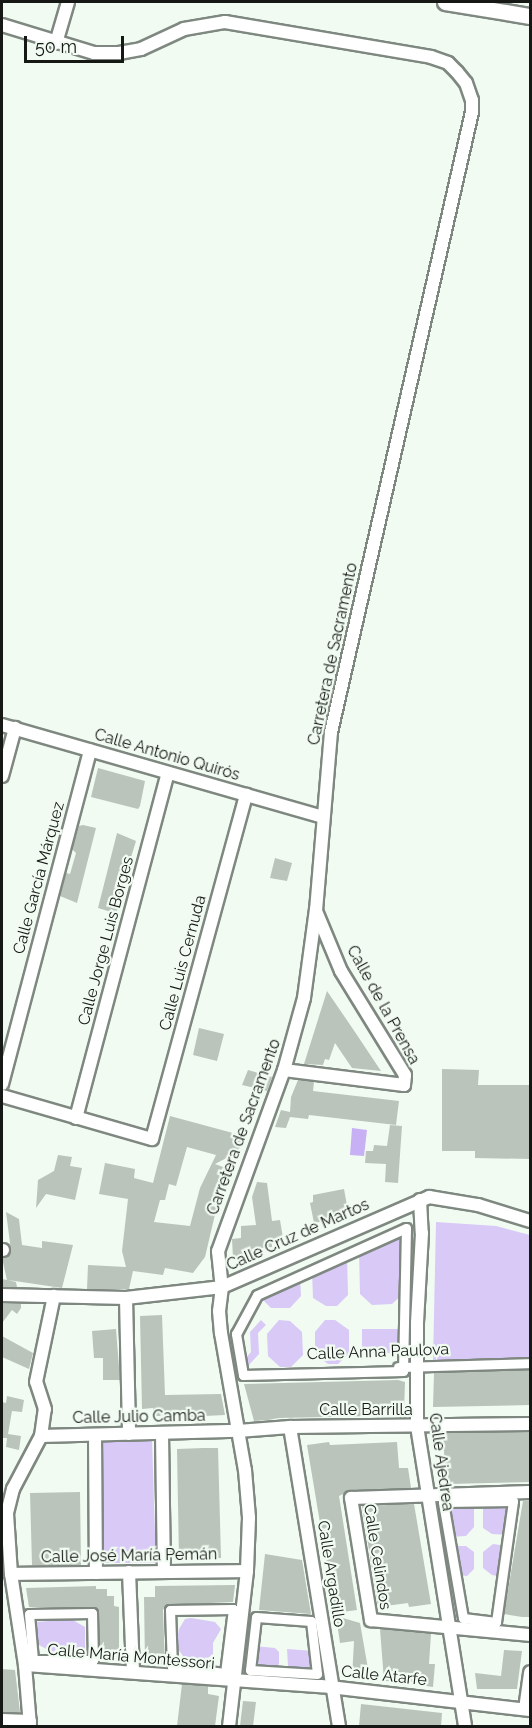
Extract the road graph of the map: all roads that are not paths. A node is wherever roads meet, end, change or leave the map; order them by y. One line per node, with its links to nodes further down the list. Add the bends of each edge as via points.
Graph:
1 (68, 2): 5 (street)
2 (445, 2): 3 (street)
3 (531, 16)
4 (2, 26): 5 (street, Carretera de Sacramento)
5 (56, 43): 12 (street, Carretera de Sacramento, via 118,53 141,49 184,28 225,22 431,57 447,63 470,90 472,112 331,732)
6 (2, 724): 7 (street, Calle Antonio Quirós)
7 (15, 728): 8 (street, Calle Antonio Quirós); 10 (street)
8 (90, 750): 9 (street, Calle Antonio Quirós); 15 (street, Calle García Márquez)
9 (168, 773): 11 (street, Calle Antonio Quirós); 17 (street, Calle Jorge Luis Borges)
10 (2, 776)
11 (246, 795): 12 (street, Calle Antonio Quirós); 17 (street, Calle Luis Cernuda, via 152,1139)
12 (323, 817): 13 (street, Carretera de Sacramento)
13 (316, 909): 14 (street, Carretera de Sacramento, via 304,998); 14 (street, Calle de la Prensa, via 341,971 405,1075 404,1085)
14 (284, 1070): 20 (street, Carretera de Sacramento, via 218,1251)
15 (2, 1084)
16 (2, 1096): 17 (street)
17 (76, 1118)
18 (420, 1200): 19 (street, Calle Cruz de Martos, via 429,1197 478,1205); 20 (street, Calle Cruz de Martos); 26 (street, Calle Ajedrea)
19 (531, 1221)
20 (222, 1287): 23 (street, Calle Cruz de Martos); 27 (street, Carretera de Sacramento, via 219,1311)
21 (2, 1295): 22 (street, Calle Cruz de Martos)
22 (54, 1296): 23 (street, Calle Cruz de Martos); 36 (street, via 36,1382 45,1409)
23 (126, 1298): 34 (street)
24 (531, 1363): 26 (street, Calle Anna Paulova)
25 (404, 1366): 26 (street, Calle Anna Paulova); 28 (street, Calle Anna Paulova); 28 (street, via 406,1228 258,1295 236,1334)
26 (418, 1366): 30 (street, Calle Ajedrea)
27 (227, 1372): 28 (street, Calle Anna Paulova); 32 (street, Carretera de Sacramento)
28 (242, 1372)
29 (531, 1424): 30 (street, Calle Barrilla)
30 (417, 1426): 31 (street, Calle Barrilla); 38 (street, Calle Ajedrea)
31 (290, 1427): 32 (street, Calle Barrilla); 53 (street, Calle Argadillo)
32 (238, 1431): 33 (street, Calle Julio Camba); 40 (street, Carretera de Sacramento, via 249,1518)
33 (162, 1433): 34 (street, Calle Julio Camba); 39 (street)
34 (129, 1434): 35 (street, Calle Julio Camba)
35 (95, 1435): 36 (street, Calle Julio Camba); 42 (street)
36 (41, 1436): 43 (street, via 25,1461 7,1513)
37 (531, 1492): 38 (street)
38 (428, 1494): 46 (street, Calle Ajedrea); 46 (street, Calle Celindos, via 351,1498 371,1620)
39 (164, 1571): 40 (street, Calle José María Pemán); 41 (street, Calle José María Pemán)
40 (247, 1571): 52 (street, Carretera de Sacramento)
41 (129, 1572): 42 (street, Calle José María Pemán); 50 (street)
42 (96, 1573): 43 (street, Calle José María Pemán)
43 (11, 1574): 49 (street)
44 (311, 1621): 44 (street, via 256,1617 250,1670 317,1674)
45 (496, 1622): 45 (street, via 513,1501 444,1502 463,1618)
46 (450, 1627): 47 (street); 54 (street, Calle Ajedrea)
47 (531, 1635)
48 (93, 1660): 48 (street, via 92,1614 29,1614 33,1660)
49 (25, 1665): 50 (street, Calle María Montessori); 57 (street)
50 (133, 1672): 52 (street, Calle María Montessori)
51 (531, 1672): 55 (street)
52 (230, 1677): 52 (street, via 172,1667 170,1610 232,1609); 53 (street, Calle Atarfe); 58 (street, Carretera de Sacramento)
53 (332, 1688): 54 (street, Calle Atarfe); 59 (street, Calle Argadillo)
54 (461, 1701): 55 (street, Calle Atarfe); 60 (street, Calle Ajedrea)
55 (528, 1709)
56 (2, 1720): 57 (street)
57 (30, 1724)
58 (229, 1726)
59 (339, 1726)
60 (465, 1726)

